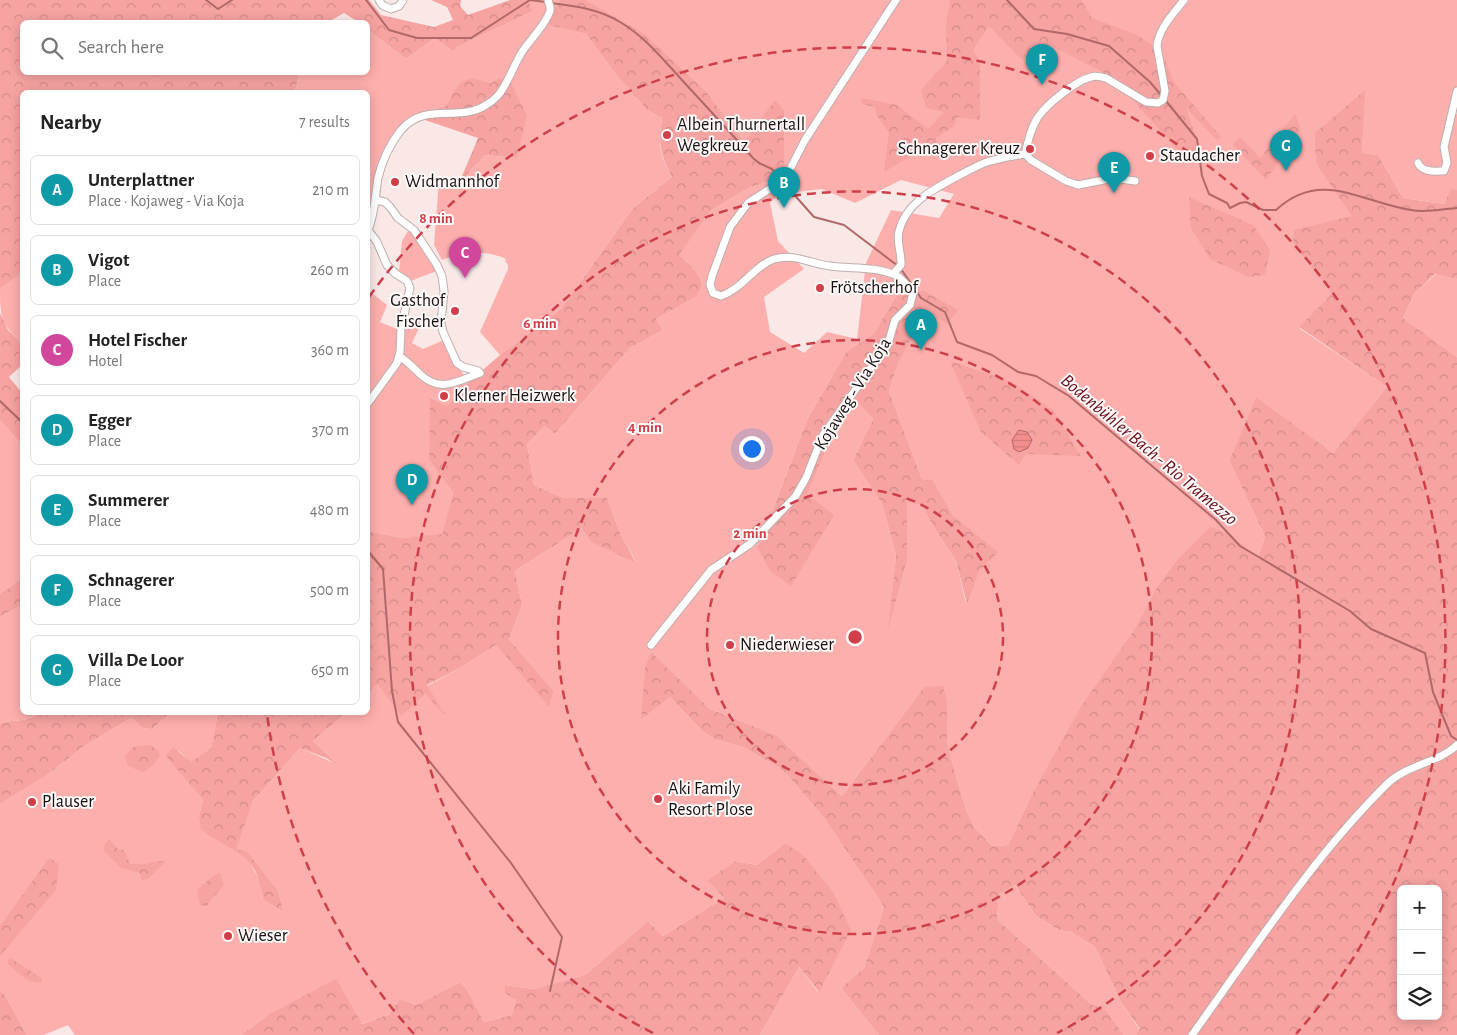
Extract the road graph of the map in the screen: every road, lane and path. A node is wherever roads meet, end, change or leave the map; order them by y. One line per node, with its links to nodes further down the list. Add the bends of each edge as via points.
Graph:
1 (379, 0): 2 (street, via 391,9 399,6)
2 (402, 0)
3 (896, 0): 13 (street, via 804,140 782,181 748,203 730,227 710,285 713,293 721,296 729,293 769,261 781,257 830,266)
4 (1184, 0): 7 (street, via 1158,39 1164,97 1158,103 1146,102 1106,78 1092,76 1069,89 1040,115)
5 (549, 3): 10 (street, via 547,16 499,95 470,112 416,117 402,130 383,162)
6 (1457, 91): 8 (street, via 1444,147 1447,163 1444,171 1426,170)
7 (1025, 154): 9 (street, via 1066,181 1078,184 1114,178); 13 (street, via 975,167 918,200 899,230)
8 (1418, 163)
9 (1135, 181)
10 (376, 200): 11 (street); 14 (street, via 384,202 414,230 437,265 444,286 443,332 457,363 480,373 454,383 437,384 427,380)
11 (370, 222)
12 (370, 233): 14 (street, via 387,265 409,285)
13 (897, 270): 16 (street, Kojaweg - Via Koja, via 913,293 910,305 894,320 888,344 823,435 795,497 750,544 711,570)
14 (399, 356): 15 (street, via 393,370)
15 (370, 400)
16 (651, 645)
17 (1457, 745): 18 (street, via 1399,774 1351,822 1278,913)
18 (1192, 1035)

